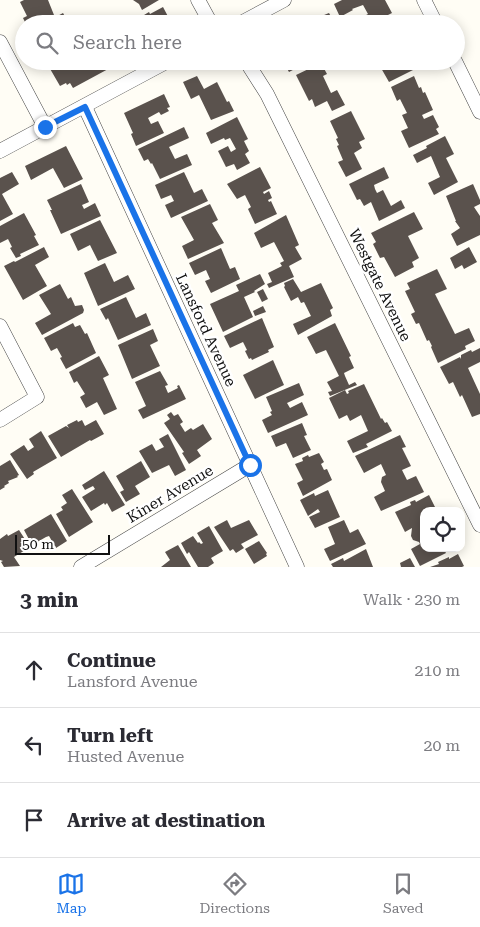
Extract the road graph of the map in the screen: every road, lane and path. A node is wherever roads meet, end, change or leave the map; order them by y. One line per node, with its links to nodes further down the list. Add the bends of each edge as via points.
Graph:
1 (198, 0): 4 (street)
2 (284, 0): 5 (street)
3 (424, 0): 6 (street)
4 (206, 15)
5 (256, 15)
6 (432, 15)
7 (0, 42): 13 (street)
8 (152, 70): 11 (street)
9 (252, 70): 18 (street, Westgate Avenue, via 267,94)
10 (459, 70): 12 (street)
11 (85, 107): 13 (street); 17 (street, Lansford Avenue)
12 (480, 112)
13 (45, 127): 14 (street)
14 (0, 151)
15 (0, 326): 16 (street, via 37,397)
16 (0, 420)
17 (250, 465): 19 (street, Kiner Avenue); 20 (street, Lansford Avenue)
18 (480, 526)
19 (81, 567)
20 (297, 567)

